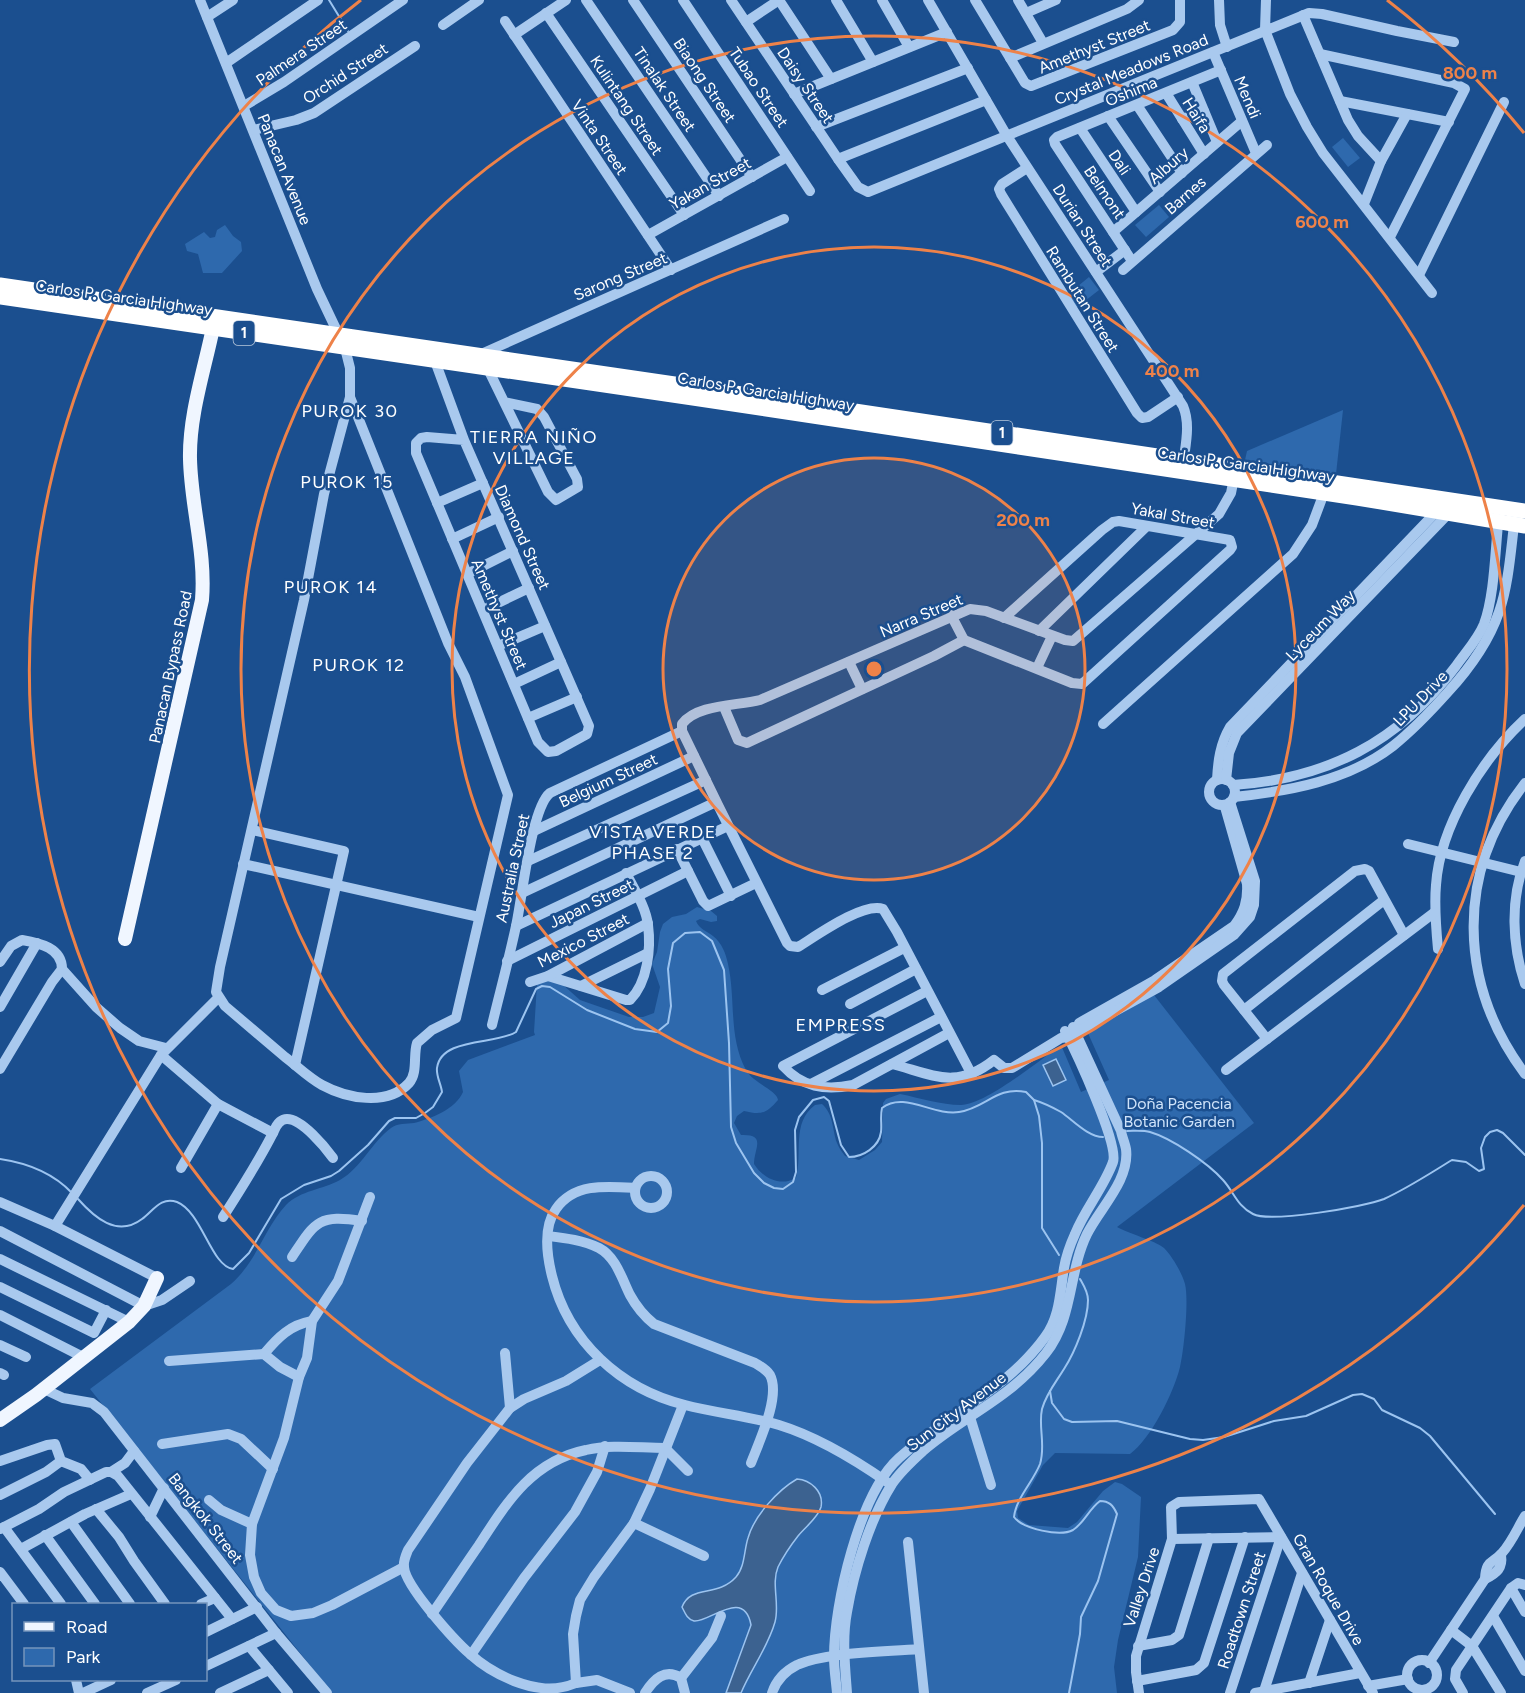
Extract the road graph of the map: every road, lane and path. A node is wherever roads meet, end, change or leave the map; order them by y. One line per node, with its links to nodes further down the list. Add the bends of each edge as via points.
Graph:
1 (200, 0): 25 (street, Panacan Avenue)
2 (233, 0): 25 (street)
3 (318, 0): 41 (street)
4 (403, 0): 52 (street, Palmera Street)
5 (479, 0): 28 (street)
6 (566, 0): 22 (street)
7 (586, 0): 77 (street, Tinalak Street)
8 (633, 0): 73 (street, Biaong Street)
9 (682, 0): 68 (street, Tubao Street)
10 (731, 0): 27 (street, Daisy Street)
11 (779, 0): 27 (street); 44 (street)
12 (836, 0): 40 (street)
13 (882, 0): 35 (street)
14 (928, 0): 30 (street, Durian Street)
15 (975, 0): 39 (street)
16 (1018, 0): 23 (street)
17 (1056, 0): 23 (street)
18 (1139, 0): 33 (street)
19 (1180, 0): 39 (street, Amethyst Street, via 1180,22 1173,30 1029,86)
20 (1219, 0): 36 (street, via 1220,25)
21 (1266, 0): 29 (street)
22 (546, 13): 31 (street); 80 (street, Kulintang Street)
23 (1026, 13): 33 (street)
24 (1303, 15): 29 (street, Crystal Meadows Road); 32 (street, via 1322,14); 38 (street)
25 (207, 17): 41 (street, Panacan Avenue)
26 (505, 21): 31 (street, Vinta Street)
27 (746, 22): 47 (street, Daisy Street)
28 (443, 25)
29 (1265, 30): 36 (street, Crystal Meadows Road); 78 (street, via 1307,127)
30 (947, 32): 35 (street); 42 (street, Durian Street)
31 (514, 34): 83 (street, Vinta Street)
32 (1454, 42)
33 (1043, 43): 39 (street)
34 (415, 46): 61 (street, Orchid Street, via 314,113)
35 (909, 47): 40 (street)
36 (1227, 47): 37 (street, Crystal Meadows Road)
37 (1213, 52): 43 (street, Mendi); 62 (street, Crystal Meadows Road)
38 (1320, 54): 49 (street); 58 (street, via 1462,86 1465,91)
39 (1010, 58)
40 (873, 62): 44 (street)
41 (226, 63): 52 (street, Panacan Avenue)
42 (968, 68): 48 (street, Durian Street); 59 (street)
43 (1221, 70): 45 (street, Oshima); 57 (street, Mendi)
44 (831, 80): 47 (street)
45 (1192, 82): 46 (street, Oshima); 53 (street)
46 (1166, 93): 51 (street, Oshima); 56 (street, Haifa)
47 (795, 94): 59 (street, Daisy Street)
48 (986, 100): 62 (street, Durian Street); 69 (street)
49 (1340, 101): 54 (street); 70 (street, via 1358,136)
50 (1504, 102): 90 (street)
51 (1137, 105): 55 (street, Oshima); 72 (street)
52 (244, 106): 61 (street, Panacan Avenue)
53 (1204, 111): 56 (street); 64 (street)
54 (1407, 114): 58 (street); 70 (street)
55 (1108, 116): 60 (street, Oshima); 76 (street)
56 (1182, 119): 67 (street, Haifa)
57 (1242, 121): 64 (street, Albury); 66 (street, Mendi)
58 (1449, 122): 84 (street)
59 (816, 127): 69 (street, Daisy Street)
60 (1080, 128): 63 (street, Oshima); 79 (street, Dali)
61 (254, 130): 97 (street, Panacan Avenue)
62 (1007, 136): 71 (street, Durian Street); 74 (street, Crystal Meadows Road, via 868,192)
63 (1054, 140): 82 (street, Belmont)
64 (1217, 142): 67 (street, Albury)
65 (1267, 144): 66 (street, Barnes)
66 (1256, 153): 86 (street, Barnes)
67 (1204, 154): 72 (street, Albury)
68 (787, 158): 73 (street, Yakan Street); 75 (street, Tubao Street)
69 (838, 159): 74 (street, Daisy Street)
70 (1381, 161): 78 (street)
71 (1028, 168): 89 (street, Durian Street); 101 (street, Rambutan Street, via 1002,184 999,191 1137,413 1148,417)
72 (1182, 173): 76 (street, Albury)
73 (752, 177): 77 (street, Yakan Street)
74 (858, 187)
75 (810, 191)
76 (1160, 192): 79 (street, Albury)
77 (719, 196): 80 (street, Yakan Street)
78 (1364, 204): 84 (street)
79 (1136, 212): 82 (street, Albury)
80 (684, 215): 83 (street, Yakan Street)
81 (784, 219): 87 (street, Sarong Street)
82 (1113, 232): 85 (street, Belmont)
83 (648, 235): 87 (street, Vinta Street)
84 (1390, 237): 90 (street)
85 (1125, 250): 86 (street, Belmont); 89 (street)
86 (1132, 261): 88 (street, Barnes)
87 (671, 270): 99 (street, Sarong Street)
88 (1123, 270)
89 (1096, 272): 101 (street, Durian Street)
90 (1419, 275): 92 (street)
91 (0, 285): 94 (highway, Carlos P. Garcia Highway / 1)
92 (1432, 293)
93 (0, 297): 94 (highway, Carlos P. Garcia Highway / 1)
94 (153, 314): 95 (highway, Carlos P. Garcia Highway / 1); 96 (highway, Carlos P. Garcia Highway / 1)
95 (213, 328): 96 (highway, Carlos P. Garcia Highway / 1); 170 (main road, Panacan Bypass Road, via 190,449 203,561 202,600)
96 (276, 332): 97 (highway, Carlos P. Garcia Highway / 1)
97 (341, 341): 98 (highway, Carlos P. Garcia Highway / 1); 100 (street, Panacan Avenue, via 350,368)
98 (436, 355): 99 (highway, Carlos P. Garcia Highway / 1); 103 (street, Diamond Street)
99 (481, 364): 102 (street); 104 (highway, Carlos P. Garcia Highway / 1)
100 (350, 397): 146 (street, via 324,494); 166 (street, via 507,789)
101 (1178, 397): 104 (street, Durian Street, via 1188,422)
102 (504, 402): 102 (street, via 551,495 559,499 578,487 544,417 534,407)
103 (464, 440): 106 (street, Diamond Street); 109 (street, Amethyst Street, via 427,437 416,443 416,453)
104 (1183, 466): 105 (highway, Carlos P. Garcia Highway / 1)
105 (1235, 474): 107 (highway, Carlos P. Garcia Highway / 1); 108 (highway, Carlos P. Garcia Highway / 1); 115 (street, Narra Street, via 1224,508)
106 (483, 483): 109 (street); 112 (street, Diamond Street)
107 (1358, 492): 108 (highway, Carlos P. Garcia Highway / 1); 110 (highway, Carlos P. Garcia Highway / 1)
108 (1324, 493): 137 (street, via 1312,525 1293,554)
109 (437, 503): 116 (street, Amethyst Street)
110 (1444, 506): 111 (highway, Carlos P. Garcia Highway / 1); 143 (street, Lyceum Way, via 1237,733 1229,753)
111 (1499, 514): 113 (highway, Carlos P. Garcia Highway / 1); 143 (street, LPU Drive, via 1483,627 1422,705 1372,745 1324,767)
112 (499, 517): 116 (street); 117 (street, Diamond Street)
113 (1520, 518): 143 (street, LPU Drive, via 1499,612 1469,666 1430,713 1392,747 1352,769 1306,786)
114 (1146, 527): 115 (street, Yakal Street); 122 (street, Yakal Street, via 1119,521 1107,526); 124 (street)
115 (1198, 534): 125 (street, Narra Street, via 1077,640 1069,642); 130 (street, Yakal Street, via 1230,540 1232,547 1088,680 1072,683)
116 (452, 539): 118 (street, Amethyst Street)
117 (513, 551): 118 (street); 119 (street, Diamond Street)
118 (467, 574): 120 (street, Amethyst Street)
119 (529, 588): 120 (street); 123 (street, Diamond Street)
120 (483, 610): 127 (street, Amethyst Street)
121 (951, 615): 122 (street, Narra Street, via 977,609); 126 (street); 129 (street, Narra Street)
122 (1004, 618): 124 (street, Narra Street)
123 (545, 626): 127 (street); 128 (street, Diamond Street)
124 (1039, 631): 125 (street, Narra Street)
125 (1052, 636): 130 (street)
126 (964, 640): 130 (street); 132 (street)
127 (498, 646): 131 (street, Amethyst Street)
128 (561, 662): 131 (street); 133 (street, Diamond Street)
129 (849, 662): 132 (street); 134 (street, Narra Street, via 760,700)
130 (1037, 668)
131 (514, 684): 135 (street, Amethyst Street)
132 (862, 689): 134 (street, via 747,743 736,738)
133 (577, 697): 135 (street); 139 (street, Diamond Street, via 589,726)
134 (724, 706): 138 (street, Australia Street, via 686,720)
135 (528, 718): 139 (street, Amethyst Street, via 538,742 548,752)
136 (1525, 719): 151 (street, via 1475,780)
137 (1103, 724)
138 (682, 731): 140 (street); 147 (street, Australia Street, via 550,793 542,802)
139 (587, 734)
140 (694, 756): 141 (street); 147 (street, Belgium Street)
141 (706, 780): 144 (street); 152 (street)
142 (1525, 783): 153 (street, via 1503,814)
143 (1228, 791): 192 (street, Lyceum Way, via 1247,884 1242,916 1155,980)
144 (716, 802): 145 (street); 161 (street)
145 (728, 826): 148 (street); 159 (street)
146 (252, 830): 155 (street); 160 (street, via 344,851)
147 (534, 831): 152 (street, Australia Street)
148 (702, 838): 150 (street); 163 (street)
149 (1408, 844): 151 (street)
150 (677, 849): 156 (street); 158 (street)
151 (1442, 852): 153 (street); 165 (street)
152 (528, 861): 161 (street, Australia Street)
153 (1482, 861): 157 (street); 199 (street, via 1474,899 1476,958 1483,992)
154 (1525, 861): 157 (street)
155 (243, 864): 160 (street); 185 (street, via 216,983)
156 (688, 871): 162 (street, Japan Street); 163 (street, via 705,904 711,906)
157 (1521, 872): 181 (street, via 1514,925)
158 (626, 873): 162 (street); 168 (street)
159 (756, 883): 163 (street); 172 (street, via 790,946 798,947 860,911 879,907 886,912)
160 (336, 884): 166 (street); 196 (street)
161 (522, 892): 168 (street, Australia Street)
162 (638, 896): 167 (street); 175 (street, Japan Street)
163 (731, 896)
164 (1384, 900): 169 (street); 188 (street); 188 (street, via 1368,871 1355,871 1226,971 1222,981)
165 (1435, 912): 169 (street); 173 (street)
166 (479, 917): 196 (street, via 456,1018 417,1043 414,1071 408,1084 385,1096 367,1098 322,1085)
167 (648, 923): 174 (street); 179 (street, Mexico Street)
168 (516, 926): 175 (street, Australia Street)
169 (1404, 935): 193 (street)
170 (125, 939)
171 (37, 944): 176 (street, via 22,940 15,943); 177 (street, via 56,952); 187 (street)
172 (904, 948): 178 (street); 183 (street)
173 (1437, 950)
174 (648, 953): 182 (street); 182 (street, via 643,978 630,1000)
175 (507, 961): 190 (street, Australia Street)
176 (0, 962)
177 (62, 969): 194 (street, via 103,1014 143,1043); 197 (street)
178 (916, 969): 184 (street); 186 (street)
179 (548, 976): 180 (street, Mexico Street); 182 (street)
180 (530, 982)
181 (1525, 984)
182 (581, 986)
183 (822, 990)
184 (927, 991): 189 (street); 201 (street, via 783,1066)
185 (218, 998): 194 (street); 196 (street)
186 (850, 1004)
187 (0, 1007)
188 (1244, 1010): 193 (street)
189 (941, 1017): 191 (street); 201 (street)
190 (492, 1025)
191 (949, 1033): 195 (street); 200 (street)
192 (1069, 1033): 200 (street, via 1012,1068 1004,1068 994,1060); 235 (street, Sun City Avenue, via 1098,1094 1114,1156 1068,1251 1061,1297 1047,1336 1023,1364)
193 (1267, 1039): 198 (street)
194 (163, 1051): 202 (street); 211 (street)
195 (892, 1064): 200 (street, via 945,1077); 201 (street, via 853,1085)
196 (295, 1065)
197 (0, 1069)
198 (1226, 1070)
199 (1525, 1074)
200 (972, 1075)
201 (810, 1085)
202 (218, 1104): 203 (street); 205 (street)
203 (273, 1133): 204 (street, via 283,1120 292,1121 314,1136); 209 (street)
204 (333, 1158)
205 (181, 1168)
206 (635, 1188): 213 (street, via 601,1187 573,1193 553,1214)
207 (370, 1197): 210 (street)
208 (0, 1202): 211 (street)
209 (223, 1217)
210 (362, 1221): 214 (street, via 321,1221); 222 (street, via 338,1281)
211 (56, 1226): 216 (street)
212 (0, 1231): 219 (street)
213 (548, 1236): 229 (street, via 557,1296 577,1333); 237 (street, via 600,1248 654,1324 766,1370 774,1395)
214 (292, 1257)
215 (0, 1259): 220 (street)
216 (157, 1278): 219 (main road)
217 (190, 1281): 219 (street, via 162,1300)
218 (0, 1287): 220 (street, via 94,1334)
219 (144, 1306): 223 (main road)
220 (106, 1310): 223 (street)
221 (0, 1315): 228 (street)
222 (312, 1321): 226 (street, via 289,1328); 231 (street)
223 (129, 1322): 228 (main road)
224 (0, 1345): 227 (street)
225 (504, 1353): 234 (street)
226 (264, 1354): 230 (street); 231 (street)
227 (26, 1357)
228 (85, 1358): 232 (main road)
229 (600, 1360): 233 (street, via 632,1384); 234 (street)
230 (169, 1361)
231 (300, 1377): 245 (street)
232 (44, 1389): 236 (main road); 241 (street, Bangkok Street, via 97,1406)
233 (683, 1405): 237 (street); 240 (street)
234 (510, 1408): 271 (street, via 408,1550)
235 (969, 1413): 249 (street, Sun City Avenue, via 897,1459); 250 (street)
236 (0, 1420)
237 (765, 1422): 244 (street); 249 (street, via 813,1438)
238 (162, 1444): 245 (street, via 228,1434 241,1439)
239 (605, 1446): 240 (street); 285 (street, via 565,1456 526,1481); 297 (street, via 597,1472 575,1512)
240 (665, 1448): 246 (street); 260 (street)
241 (134, 1450): 247 (street, via 126,1463); 251 (street, Bangkok Street)
242 (0, 1461): 243 (street, via 54,1444)
243 (61, 1461): 248 (street, via 81,1468); 253 (street)
244 (751, 1463)
245 (273, 1469): 261 (street)
246 (688, 1471)
247 (111, 1472): 248 (street); 252 (street)
248 (90, 1480): 262 (street)
249 (887, 1482): 298 (street, Sun City Avenue, via 865,1515 849,1560 837,1613)
250 (991, 1485)
251 (164, 1488): 258 (street); 283 (street, Bangkok Street)
252 (131, 1494): 256 (street); 258 (street)
253 (0, 1495)
254 (1259, 1499): 265 (street, Gran Roque Drive); 267 (street, Valley Drive, via 1176,1503 1170,1511)
255 (209, 1500): 261 (street)
256 (96, 1509): 259 (street); 281 (street)
257 (1525, 1516): 290 (street, via 1501,1555 1502,1564 1485,1579)
258 (150, 1517): 276 (street)
259 (71, 1522): 263 (street); 280 (street)
260 (634, 1523): 270 (street); 309 (street, via 580,1600 573,1634)
261 (252, 1524): 271 (street, via 250,1555 254,1576 266,1600 281,1613 313,1612)
262 (2, 1528): 269 (street)
263 (45, 1535): 269 (street); 279 (street)
264 (1245, 1537): 265 (street); 266 (street); 308 (street, via 1204,1663 1196,1670)
265 (1281, 1537): 273 (street, Gran Roque Drive); 328 (street, Roadtown Street)
266 (1209, 1538): 267 (street); 294 (street, via 1179,1635 1172,1640)
267 (1172, 1539): 294 (street, Valley Drive)
268 (908, 1542): 296 (street)
269 (21, 1549): 278 (street)
270 (704, 1556)
271 (404, 1568): 285 (street)
272 (0, 1572): 277 (street)
273 (1302, 1573): 289 (street, Gran Roque Drive); 314 (street)
274 (1525, 1585): 275 (street, via 1515,1584)
275 (1511, 1588): 284 (street); 287 (street)
276 (215, 1598): 282 (street); 288 (street)
277 (23, 1603)
278 (60, 1603)
279 (93, 1603)
280 (128, 1603)
281 (164, 1603)
282 (205, 1603)
283 (257, 1607): 288 (street); 292 (street, Bangkok Street)
284 (1525, 1612)
285 (432, 1614): 297 (street)
286 (721, 1616): 304 (street, via 712,1638)
287 (1493, 1616): 295 (street); 302 (street)
288 (232, 1619): 291 (street)
289 (1330, 1620): 303 (street, Gran Roque Drive); 310 (street)
290 (1451, 1630): 295 (street); 299 (street)
291 (207, 1632)
292 (276, 1633): 293 (street); 319 (street, Bangkok Street)
293 (249, 1646): 300 (street); 301 (street)
294 (1138, 1646): 308 (street, Valley Drive)
295 (1472, 1646): 329 (street, via 1455,1673); 330 (street)
296 (919, 1649): 298 (street); 326 (street)
297 (471, 1655): 309 (street, via 512,1680 535,1687 558,1689)
298 (839, 1657): 323 (street, via 795,1666 779,1680); 324 (street, Sun City Avenue); 325 (street, Sun City Avenue)
299 (1429, 1663): 305 (street, via 1413,1664); 313 (street, via 1437,1676)
300 (207, 1666)
301 (269, 1670): 311 (street); 318 (street)
302 (1525, 1671)
303 (1360, 1673): 310 (street); 312 (street, Gran Roque Drive)
304 (681, 1678): 321 (street, via 675,1674 661,1676); 322 (street)
305 (1408, 1679): 312 (street); 313 (street, via 1418,1689)
306 (109, 1681): 315 (street)
307 (174, 1681): 316 (street)
308 (1137, 1681): 327 (street, Valley Drive)
309 (576, 1683): 320 (street, via 597,1680)
310 (1309, 1683): 314 (street)
311 (244, 1688): 317 (street)
312 (1371, 1689)
313 (1430, 1691)
314 (1260, 1692)
315 (81, 1693)
316 (147, 1693)
317 (220, 1693)
318 (288, 1693)
319 (327, 1693)
320 (630, 1693)
321 (645, 1693)
322 (685, 1693)
323 (772, 1693)
324 (837, 1693)
325 (847, 1693)
326 (924, 1693)
327 (1139, 1693)
328 (1230, 1693)
329 (1463, 1693)
330 (1501, 1693)

